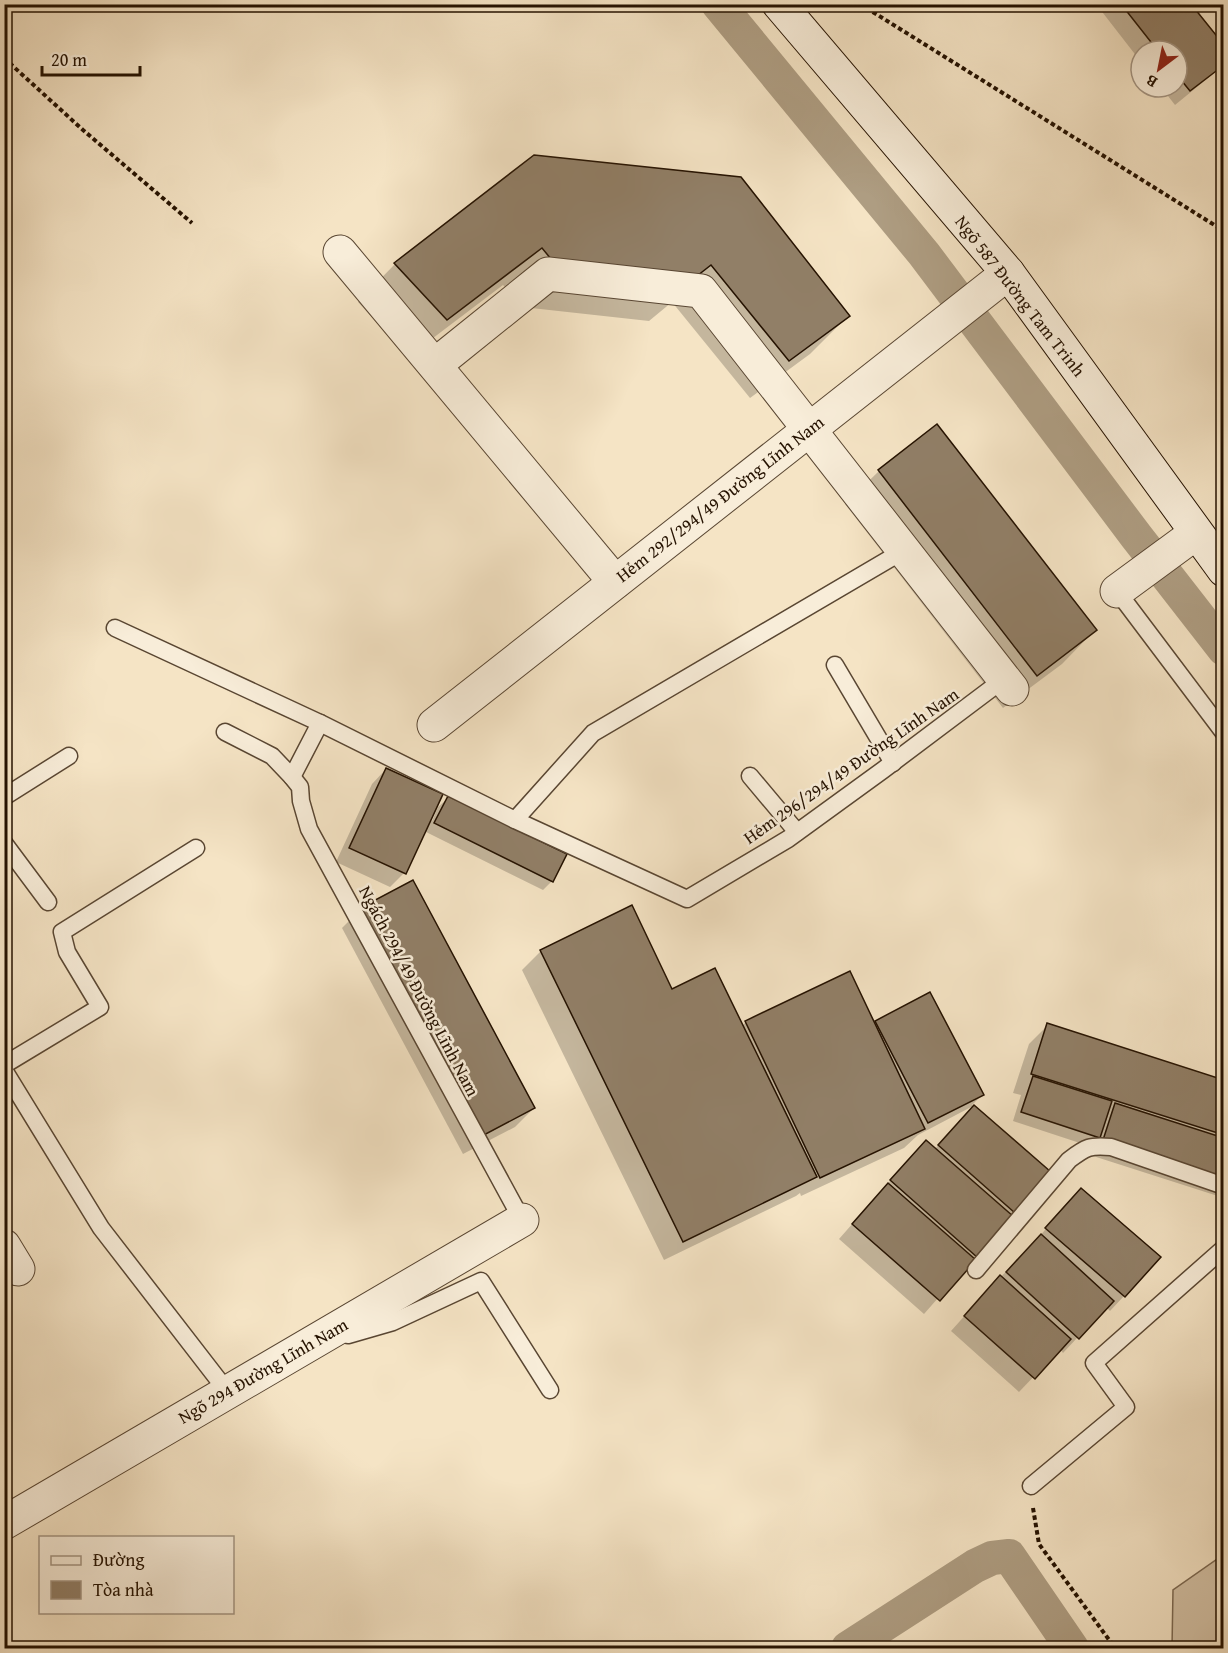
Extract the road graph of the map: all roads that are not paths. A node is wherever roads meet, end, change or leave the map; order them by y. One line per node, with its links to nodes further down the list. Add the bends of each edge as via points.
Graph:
1 (779, 4): 3 (street, Ngõ 587 Đường Tam Trinh)
2 (340, 252): 4 (street)
3 (1008, 273): 5 (street, Hẻm 292/294/49 Đường Lĩnh Nam); 6 (street, Ngõ 587 Đường Tam Trinh)
4 (435, 365): 5 (street, via 548,274 701,291); 9 (street)
5 (809, 429): 7 (street); 9 (street, Hẻm 292/294/49 Đường Lĩnh Nam)
6 (1186, 540): 8 (street, Ngõ 587 Đường Tam Trinh); 10 (street)
7 (903, 551): 13 (street); 23 (lane, via 593,733)
8 (1224, 570)
9 (615, 582): 15 (street, Hẻm 292/294/49 Đường Lĩnh Nam)
10 (1126, 584): 17 (lane)
11 (115, 628): 14 (lane)
12 (835, 665): 19 (lane)
13 (1008, 684): 19 (lane, Hẻm 296/294/49 Đường Lĩnh Nam)
14 (320, 723): 21 (lane); 23 (lane)
15 (434, 725)
16 (225, 732): 21 (lane, Ngách 294/49 Đường Lĩnh Nam, via 272,756)
17 (1224, 733)
18 (69, 756): 22 (lane)
19 (893, 763): 24 (lane, Hẻm 296/294/49 Đường Lĩnh Nam)
20 (750, 776): 24 (lane)
21 (292, 777): 30 (lane, Ngách 294/49 Đường Lĩnh Nam, via 300,787 309,829)
22 (4, 797)
23 (515, 820): 24 (lane, Hẻm 296/294/49 Đường Lĩnh Nam, via 687,899)
24 (797, 832)
25 (4, 843): 27 (lane)
26 (196, 848): 28 (lane, via 62,932 67,952 100,1007)
27 (48, 902)
28 (4, 1067): 35 (lane, via 100,1228)
29 (1224, 1186): 32 (lane, via 1112,1147 1092,1145 1069,1160)
30 (522, 1220): 33 (street, Ngõ 294 Đường Lĩnh Nam)
31 (1224, 1248): 36 (lane, via 1094,1363 1126,1407)
32 (976, 1270)
33 (300, 1349): 34 (lane, via 393,1322 481,1281); 35 (street, Ngõ 294 Đường Lĩnh Nam)
34 (550, 1390)
35 (227, 1391): 37 (street, Ngõ 294 Đường Lĩnh Nam)
36 (1031, 1486)
37 (4, 1523)

